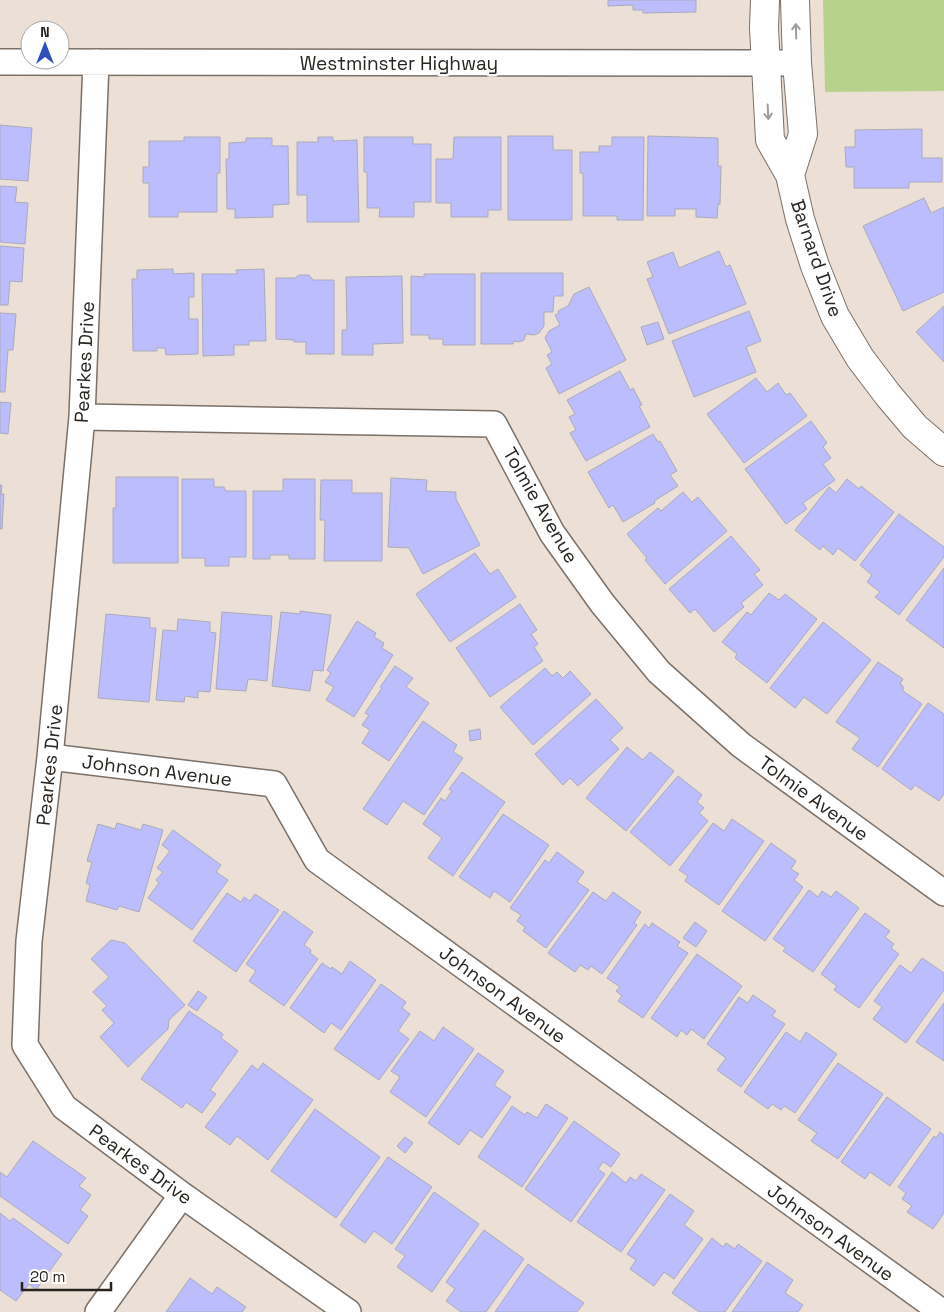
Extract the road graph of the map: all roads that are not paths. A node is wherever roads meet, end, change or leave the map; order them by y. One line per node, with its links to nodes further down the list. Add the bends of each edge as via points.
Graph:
1 (765, 0): 5 (street, Barnard Drive)
2 (795, 0): 6 (street, Barnard Drive, one-way to 2)
3 (0, 62): 4 (street, Westminster Highway)
4 (96, 62): 5 (street, Westminster Highway); 8 (street, Pearkes Drive)
5 (766, 63): 6 (street, Westminster Highway); 7 (street, Barnard Drive, one-way to 7, via 770,140)
6 (797, 63): 7 (street, Barnard Drive, via 802,134)
7 (790, 175): 9 (street, Barnard Drive, via 800,219 835,316 860,358 888,395 915,427)
8 (82, 417): 10 (street, Pearkes Drive); 11 (street, Tolmie Avenue, via 494,424 552,533 602,603 659,672 741,745)
9 (944, 452)
10 (50, 757): 12 (street, Pearkes Drive, via 28,941 25,1045 64,1108); 15 (street, Johnson Avenue, via 274,784 317,860)
11 (944, 893)
12 (182, 1195): 13 (street); 14 (street, Pearkes Drive)
13 (98, 1312)
14 (348, 1312)
15 (942, 1312)

